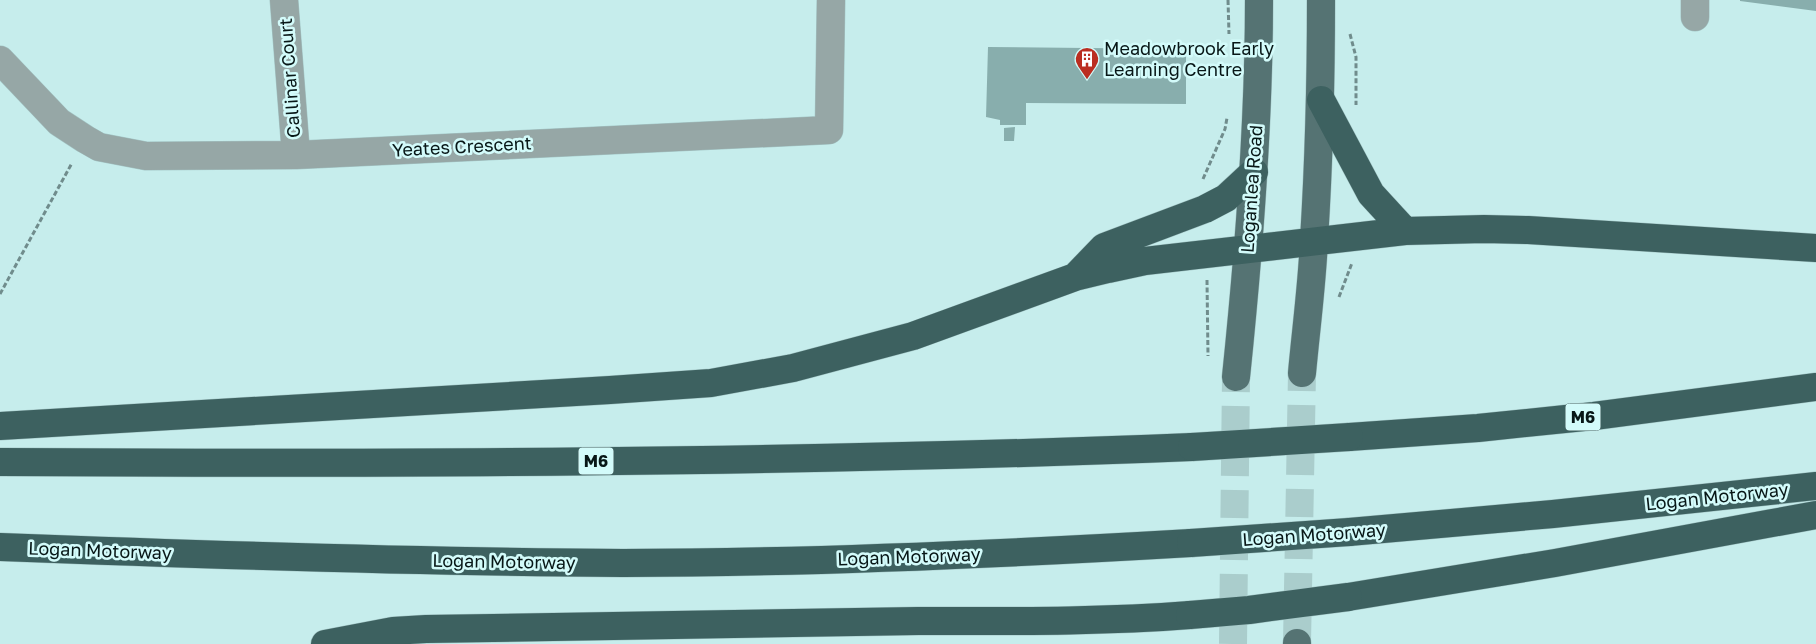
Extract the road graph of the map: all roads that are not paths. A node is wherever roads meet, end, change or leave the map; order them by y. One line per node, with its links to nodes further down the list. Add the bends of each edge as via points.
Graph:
1 (284, 0): 7 (street, Callinar Court)
2 (831, 0): 7 (street, Yeates Crescent, via 829,130)
3 (1259, 0): 8 (main road, Loganlea Road)
4 (1321, 0): 6 (main road)
5 (0, 60): 7 (street, Yeates Crescent, via 59,122 99,146 146,156)
6 (1321, 100): 9 (highway, via 1371,194); 10 (main road)
7 (296, 155)
8 (1254, 172): 12 (main road, Loganlea Road); 13 (highway, via 1226,198 1205,209 1104,248)
9 (1405, 231): 10 (highway); 11 (highway, via 1528,230)
10 (1314, 243): 12 (highway); 14 (main road)
11 (1816, 248)
12 (1248, 250): 13 (highway, via 1146,262); 15 (main road, Loganlea Road)
13 (1075, 277): 17 (highway, via 949,324 871,348 793,368 711,382 639,389)
14 (1302, 374)
15 (1236, 377)
16 (1816, 387): 18 (highway, M6, bridge, via 1478,428 1192,447 540,462)
17 (0, 426)
18 (0, 462)
19 (1816, 486): 21 (highway, Logan Motorway, bridge, via 1348,532 1014,553 825,560 635,563 375,560)
20 (1816, 515): 22 (highway, bridge, via 1348,597 1190,615 1057,621 426,629 358,636)
21 (0, 547)
22 (325, 644)

